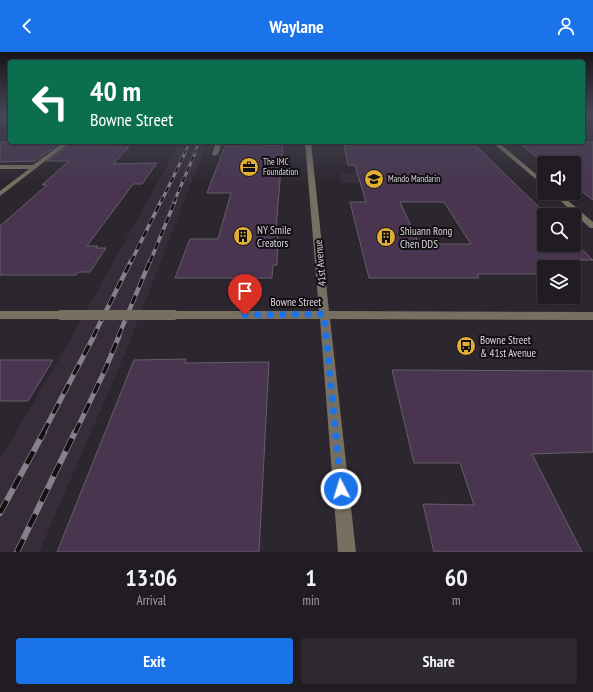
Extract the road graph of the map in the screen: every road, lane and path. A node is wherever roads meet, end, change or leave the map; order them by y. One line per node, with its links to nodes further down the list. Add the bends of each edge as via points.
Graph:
1 (64, 144): 7 (street)
2 (218, 144): 5 (street)
3 (308, 144): 13 (street, 41st Avenue)
4 (497, 144): 8 (street)
5 (215, 154)
6 (0, 167): 7 (street)
7 (35, 167): 9 (street)
8 (537, 178)
9 (0, 194)
10 (563, 200): 11 (street)
11 (593, 226)
12 (0, 314): 13 (street, Bowne Street, bridge)
13 (324, 314): 14 (street, Bowne Street); 15 (street, 41st Avenue)
14 (593, 316)
15 (347, 552)

